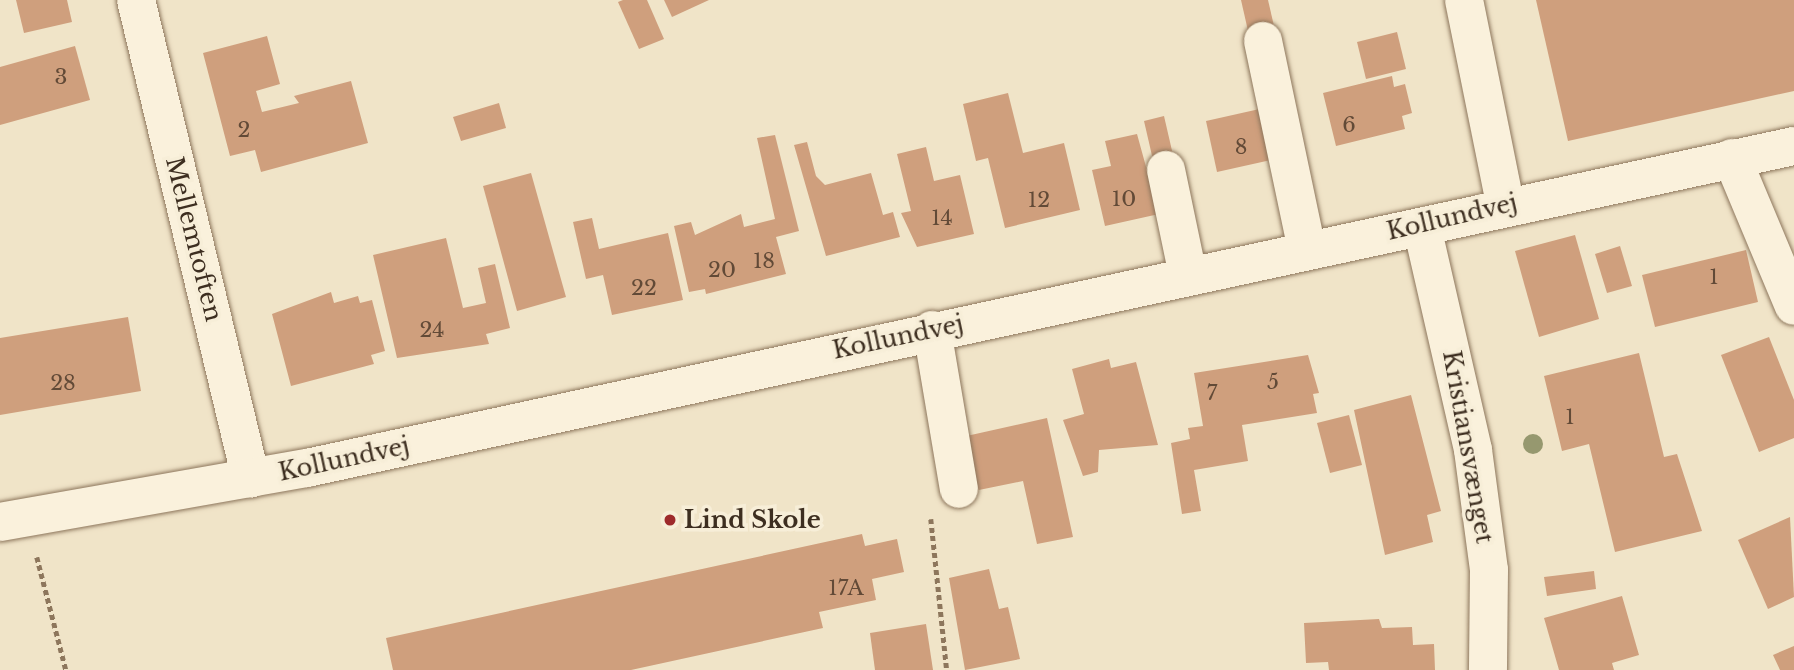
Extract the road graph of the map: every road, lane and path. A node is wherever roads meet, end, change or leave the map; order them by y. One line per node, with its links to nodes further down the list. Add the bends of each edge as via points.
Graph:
1 (136, 0): 13 (street, Mellemtoften)
2 (1464, 0): 7 (street)
3 (1263, 41): 9 (street)
4 (1794, 146): 5 (street, Kollundvej)
5 (1732, 158): 7 (street, Kollundvej); 11 (street)
6 (1166, 170): 10 (street)
7 (1505, 204): 8 (street, Kollundvej)
8 (1422, 227): 9 (street, Kollundvej); 17 (street, Kristiansvænget, via 1473,450 1489,570)
9 (1307, 248): 10 (street, Kollundvej)
10 (1188, 275): 12 (street, Kollundvej)
11 (1794, 306)
12 (932, 330): 13 (street, Kollundvej); 14 (street)
13 (251, 478): 15 (street, Kollundvej)
14 (958, 489)
15 (14, 520): 16 (path)
16 (66, 670)
17 (1488, 670)

